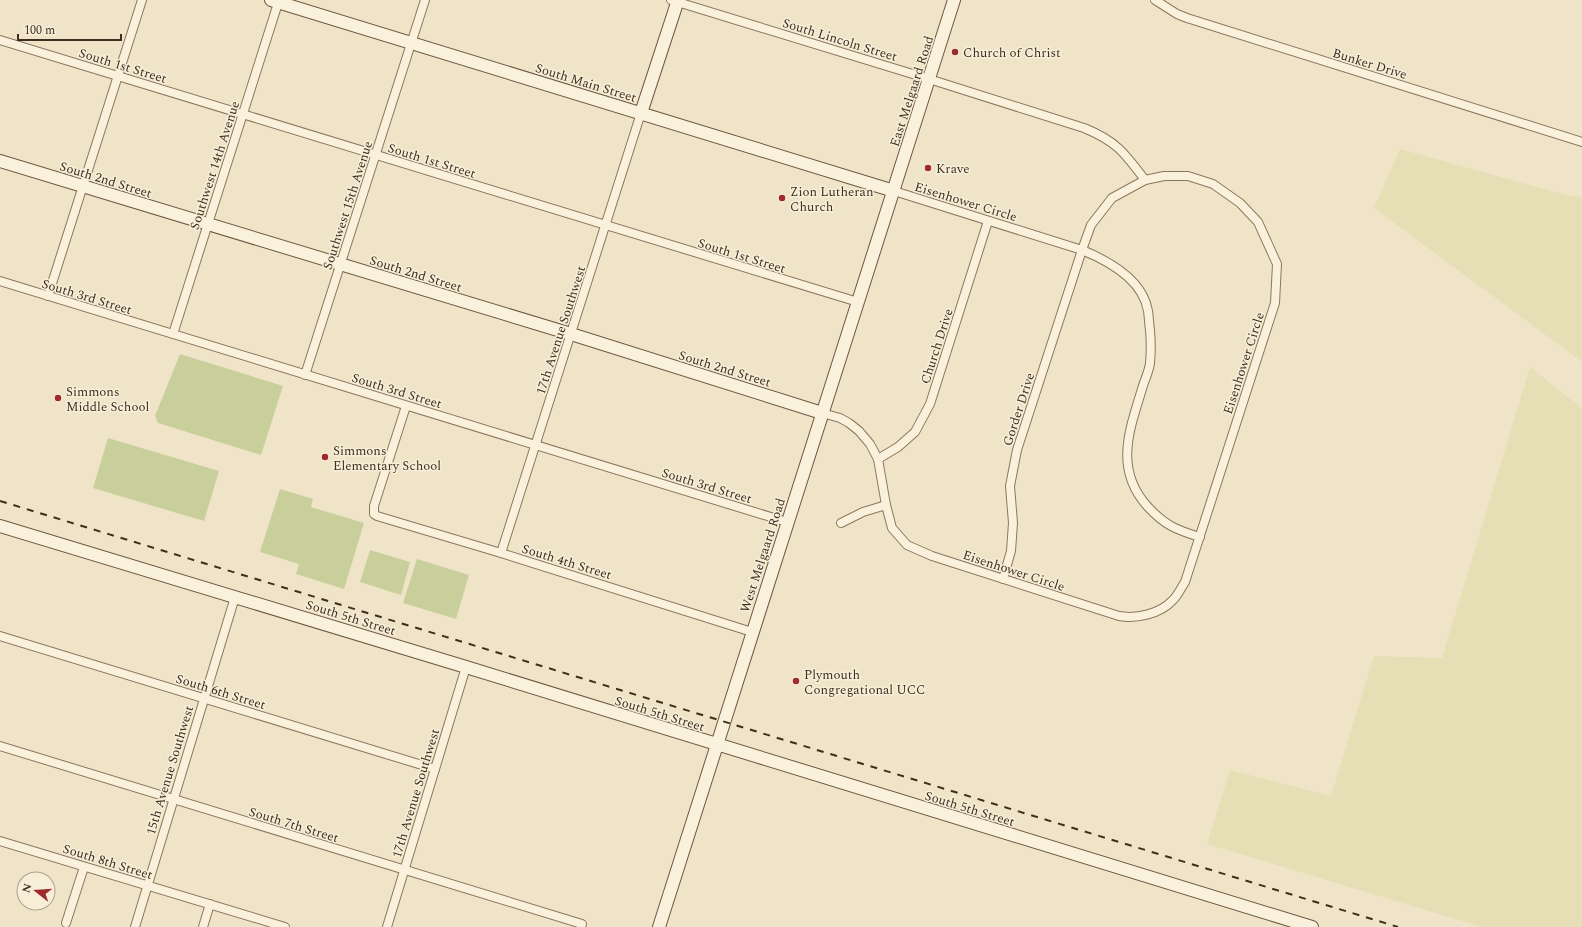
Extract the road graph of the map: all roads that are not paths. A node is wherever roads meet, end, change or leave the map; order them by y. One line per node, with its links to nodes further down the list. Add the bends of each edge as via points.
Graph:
1 (142, 0): 9 (street)
2 (425, 0): 8 (street, Southwest 15th Avenue)
3 (954, 0): 10 (street, East Melgaard Road)
4 (1155, 0): 13 (street, Bunker Drive, via 1187,18)
5 (276, 1): 8 (street, South Main Street); 12 (street, Southwest 14th Avenue)
6 (675, 1): 10 (street, South Lincoln Street); 11 (street)
7 (0, 40): 9 (street, South 1st Street)
8 (411, 42): 11 (street, South Main Street); 14 (street, Southwest 15th Avenue)
9 (118, 77): 12 (street, South 1st Street); 17 (street)
10 (929, 78): 16 (street, South Lincoln Street, via 1103,135 1117,146); 18 (street, East Melgaard Road)
11 (641, 113): 18 (street, South Main Street); 21 (street, 17th Avenue Southwest)
12 (243, 115): 14 (street, South 1st Street); 20 (street, Southwest 14th Avenue)
13 (1582, 142)
14 (376, 155): 21 (street, South 1st Street); 23 (street, Southwest 15th Avenue)
15 (0, 161): 17 (street, South 2nd Street)
16 (1145, 180): 22 (street, Eisenhower Circle, via 1112,198 1091,224); 38 (street, Eisenhower Circle, via 1164,176 1188,176 1213,184 1240,203 1258,222 1277,264 1275,303)
17 (83, 186): 20 (street, South 2nd Street); 25 (street)
18 (894, 191): 19 (street, Eisenhower Circle); 26 (street, West Melgaard Road)
19 (988, 220): 22 (street, Eisenhower Circle); 33 (street, Church Drive, via 930,404 915,432 898,447)
20 (208, 225): 23 (street, South 2nd Street); 27 (street, Southwest 14th Avenue)
21 (605, 226): 26 (street, South 1st Street); 28 (street, 17th Avenue Southwest)
22 (1082, 250): 38 (street, via 1114,266 1131,279 1148,310 1150,364 1129,431 1127,451 1127,468 1133,484 1141,499 1172,528); 40 (street, Gorder Drive, via 1017,450 1010,486 1013,523 1011,551)
23 (341, 265): 28 (street, South 2nd Street); 29 (street, Southwest 15th Avenue)
24 (0, 282): 25 (street, South 3rd Street)
25 (48, 296): 27 (street, South 3rd Street)
26 (858, 302): 31 (street, West Melgaard Road)
27 (173, 334): 29 (street, South 3rd Street)
28 (571, 334): 31 (street, South 2nd Street); 32 (street, 17th Avenue Southwest)
29 (305, 375): 30 (street, South 3rd Street)
30 (406, 406): 32 (street, South 3rd Street); 39 (street, South 4th Street, via 374,506 374,514 380,518)
31 (822, 413): 33 (street, Eisenhower Circle, via 840,418 859,431); 35 (street, West Melgaard Road)
32 (535, 445): 35 (street, South 3rd Street); 39 (street, 17th Avenue Southwest)
33 (878, 458): 34 (street, Eisenhower Circle)
34 (886, 505): 36 (street, via 863,512); 40 (street, Eisenhower Circle, via 892,528 907,545 932,556)
35 (787, 522): 42 (street, West Melgaard Road)
36 (841, 523)
37 (0, 526): 41 (street, South 5th Street)
38 (1200, 537): 40 (street, Eisenhower Circle, via 1185,582 1173,600 1153,613 1120,616)
39 (501, 553): 42 (street, South 4th Street)
40 (1003, 579)
41 (235, 597): 44 (street, South 5th Street); 45 (street, 15th Avenue Southwest)
42 (752, 632): 46 (street, West Melgaard Road)
43 (0, 636): 45 (street, South 6th Street)
44 (466, 667): 46 (street, South 5th Street); 48 (street, 17th Avenue Southwest)
45 (203, 699): 48 (street, South 6th Street); 49 (street, 15th Avenue Southwest)
46 (716, 745): 61 (street, West Melgaard Road); 62 (street, South 5th Street)
47 (0, 746): 49 (street, South 7th Street)
48 (435, 768): 52 (street, 17th Avenue Southwest)
49 (173, 800): 52 (street, South 7th Street); 53 (street, 15th Avenue Southwest)
50 (0, 841): 51 (street, South 8th Street)
51 (84, 867): 53 (street, South 8th Street); 55 (street)
52 (404, 869): 56 (street, South 7th Street); 60 (street, 17th Avenue Southwest)
53 (147, 886): 54 (street, South 8th Street); 57 (street, 15th Avenue Southwest)
54 (210, 904): 58 (street); 59 (street, South 8th Street)
55 (66, 923)
56 (582, 925)
57 (135, 927)
58 (203, 927)
59 (285, 927)
60 (387, 927)
61 (659, 927)
62 (1312, 927)

